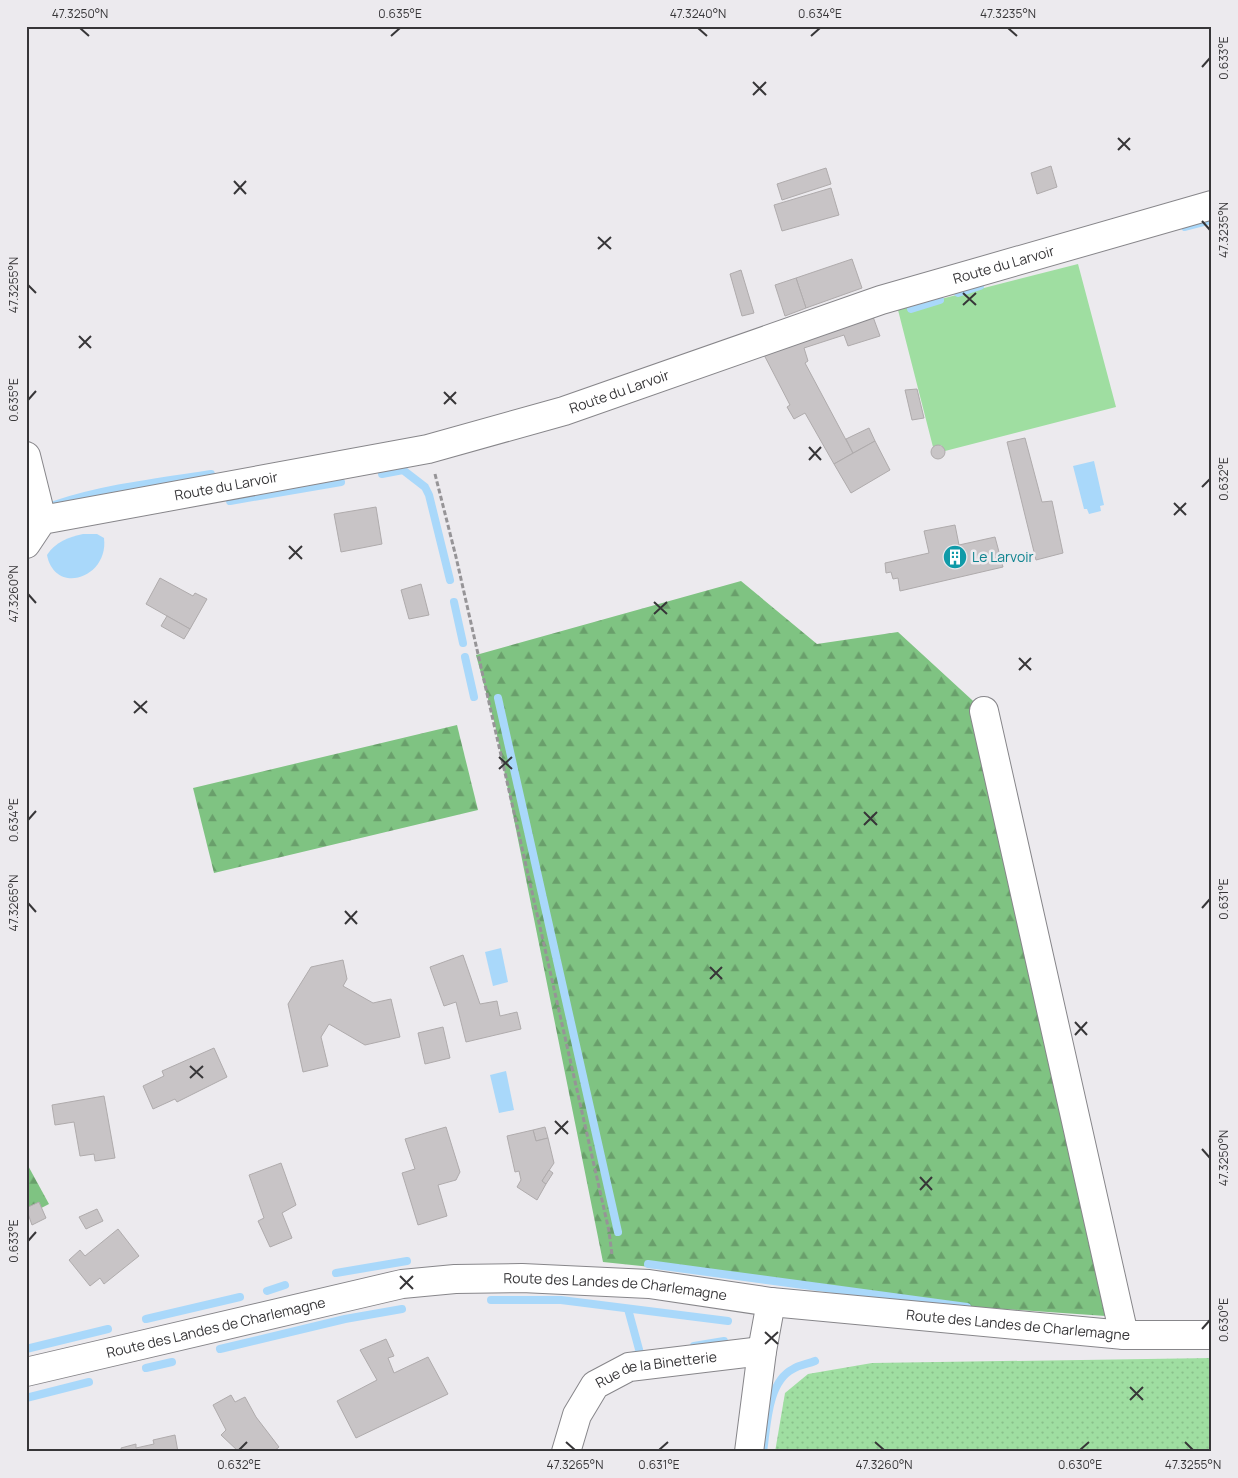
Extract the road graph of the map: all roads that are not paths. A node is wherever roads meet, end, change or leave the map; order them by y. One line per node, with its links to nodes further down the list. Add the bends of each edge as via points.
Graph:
1 (1212, 204): 3 (street, Route du Larvoir, via 881,300 564,411 428,449)
2 (26, 456): 3 (street)
3 (42, 520): 4 (street)
4 (26, 544)
5 (984, 711): 7 (street)
6 (771, 1302): 7 (street, Route des Landes de Charlemagne); 9 (street); 10 (street, Route des Landes de Charlemagne, via 607,1281 455,1279 402,1284)
7 (1124, 1335): 8 (street, Route des Landes de Charlemagne)
8 (1212, 1335)
9 (762, 1351): 11 (street, Rue de la Binetterie, via 629,1367 595,1385 577,1415); 12 (street)
10 (26, 1372)
11 (566, 1452)
12 (749, 1452)

